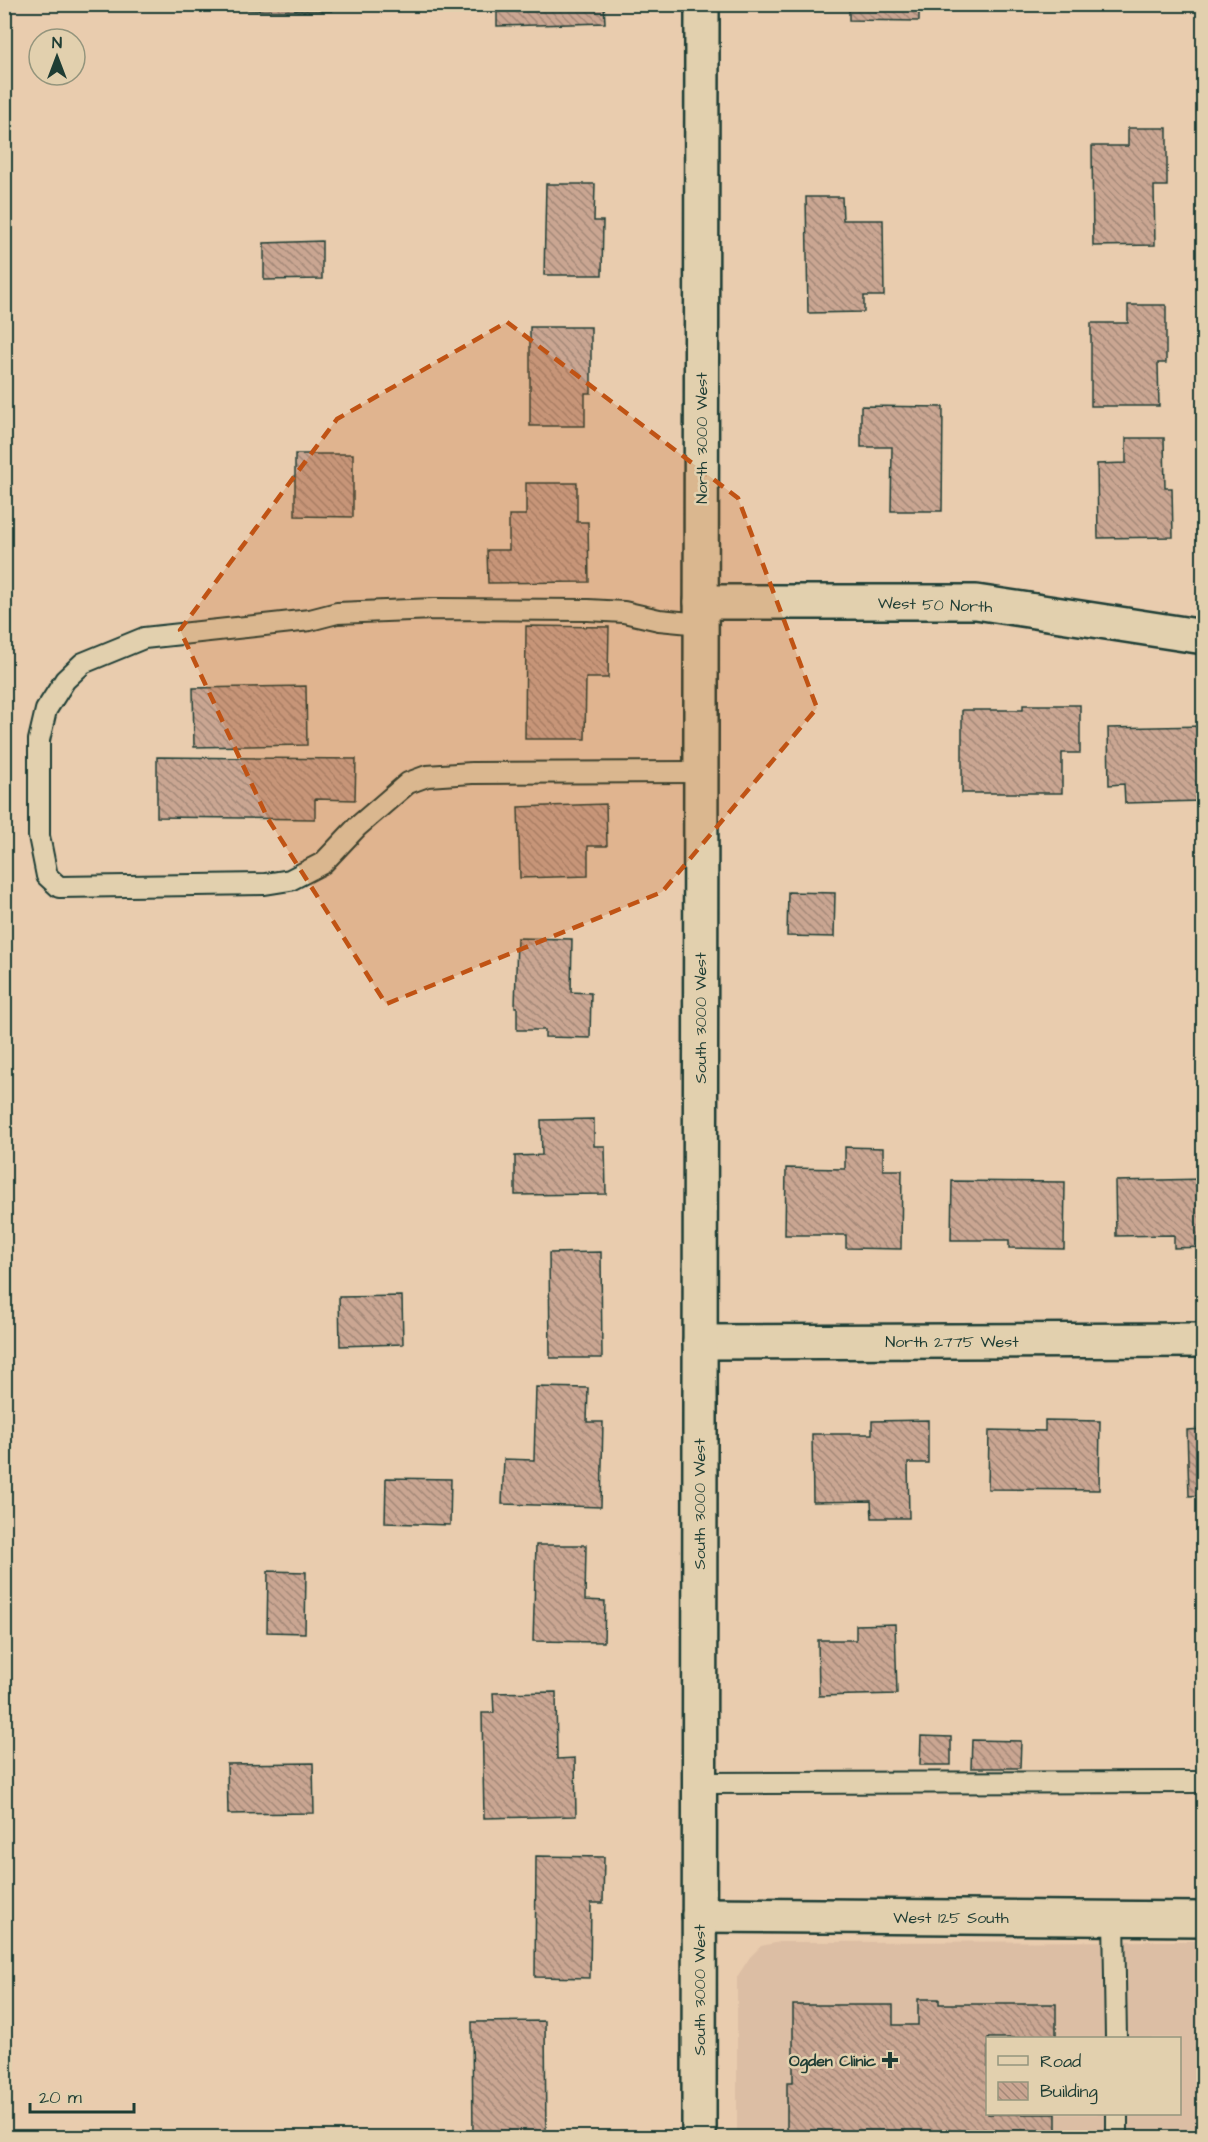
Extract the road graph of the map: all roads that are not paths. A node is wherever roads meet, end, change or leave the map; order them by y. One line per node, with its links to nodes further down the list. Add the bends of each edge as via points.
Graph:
1 (702, 4): 2 (main road, North 3000 West)
2 (701, 613): 3 (main road, West 50 North, via 976,602); 4 (main road, North 3000 West); 4 (lane, via 659,620 624,612 434,609 337,613 310,620 144,638 84,663 65,680 46,710 39,740 39,836 47,876 59,887 265,884 290,880 323,863 408,783 427,776)
3 (1203, 637)
4 (700, 772): 5 (main road, North 3000 West)
5 (700, 871): 7 (main road, South 3000 West)
6 (1203, 1340): 7 (main road, North 2775 West)
7 (700, 1342): 9 (main road, South 3000 West)
8 (1203, 1782): 9 (lane)
9 (699, 1783): 10 (main road, South 3000 West)
10 (699, 1915): 11 (main road, West 125 South); 15 (main road, South 3000 West)
11 (1114, 1918): 12 (main road, West 125 South); 13 (lane)
12 (1203, 1919)
13 (1116, 2037)
14 (1117, 2115): 16 (lane)
15 (699, 2138)
16 (1118, 2138)

